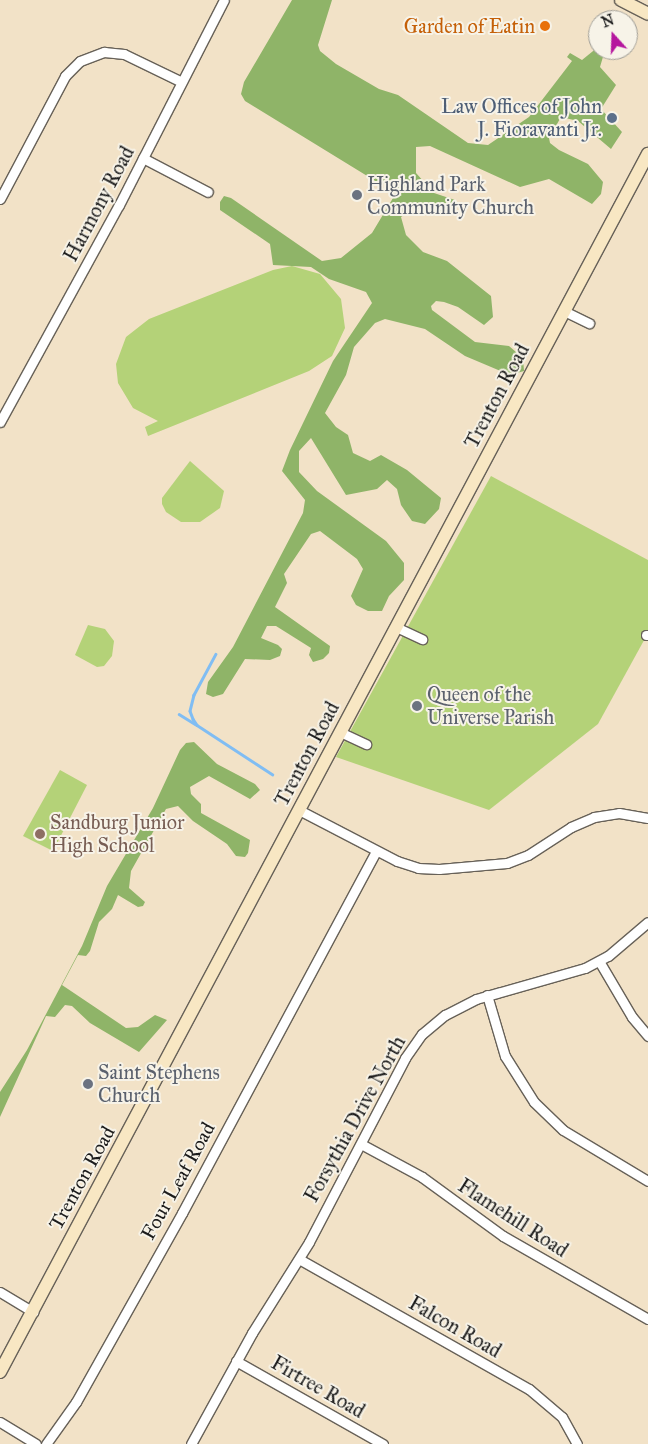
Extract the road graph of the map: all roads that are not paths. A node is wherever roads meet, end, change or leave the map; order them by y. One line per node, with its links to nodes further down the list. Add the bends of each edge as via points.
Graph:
1 (224, 0): 5 (street, Harmony Road)
2 (621, 0): 3 (main road)
3 (639, 4): 4 (main road)
4 (648, 14)
5 (182, 82): 7 (street, Harmony Road); 9 (street, via 119,53 95,54 80,61 65,76)
6 (648, 154): 10 (main road, Trenton Road)
7 (143, 158): 8 (street); 12 (street, Harmony Road)
8 (208, 192)
9 (0, 199)
10 (564, 310): 11 (street); 13 (main road, Trenton Road)
11 (589, 323)
12 (0, 422)
13 (396, 627): 14 (street); 15 (main road, Trenton Road)
14 (422, 639)
15 (340, 732): 16 (street); 17 (main road, Trenton Road)
16 (366, 744)
17 (299, 810): 19 (street); 28 (main road, Trenton Road)
18 (648, 818): 19 (street, via 619,813 594,817 571,827 528,855 489,866 418,868)
19 (376, 852): 34 (street, Four Leaf Road, via 182,1213 76,1402)
20 (648, 922): 21 (street, Forsythia Drive North)
21 (599, 961): 22 (street, Forsythia Drive North, via 585,968); 23 (street, via 632,1017)
22 (487, 996): 24 (street, Forsythia Drive North, via 458,1006 422,1034 405,1058); 25 (street, via 505,1056 534,1102 563,1130)
23 (648, 1036)
24 (361, 1144): 26 (street, Forsythia Drive North); 29 (street, Flamehill Road, via 422,1177 502,1236)
25 (648, 1181)
26 (299, 1258): 30 (street, Forsythia Drive North); 37 (street, Falcon Road, via 529,1389 562,1417)
27 (0, 1292): 28 (street)
28 (33, 1312): 31 (main road, Trenton Road)
29 (648, 1319)
30 (236, 1361): 35 (street, Forsythia Drive North); 36 (street, Firtree Road)
31 (0, 1372)
32 (0, 1422): 33 (street)
33 (36, 1444)
34 (46, 1444)
35 (191, 1444)
36 (383, 1444)
37 (577, 1444)

